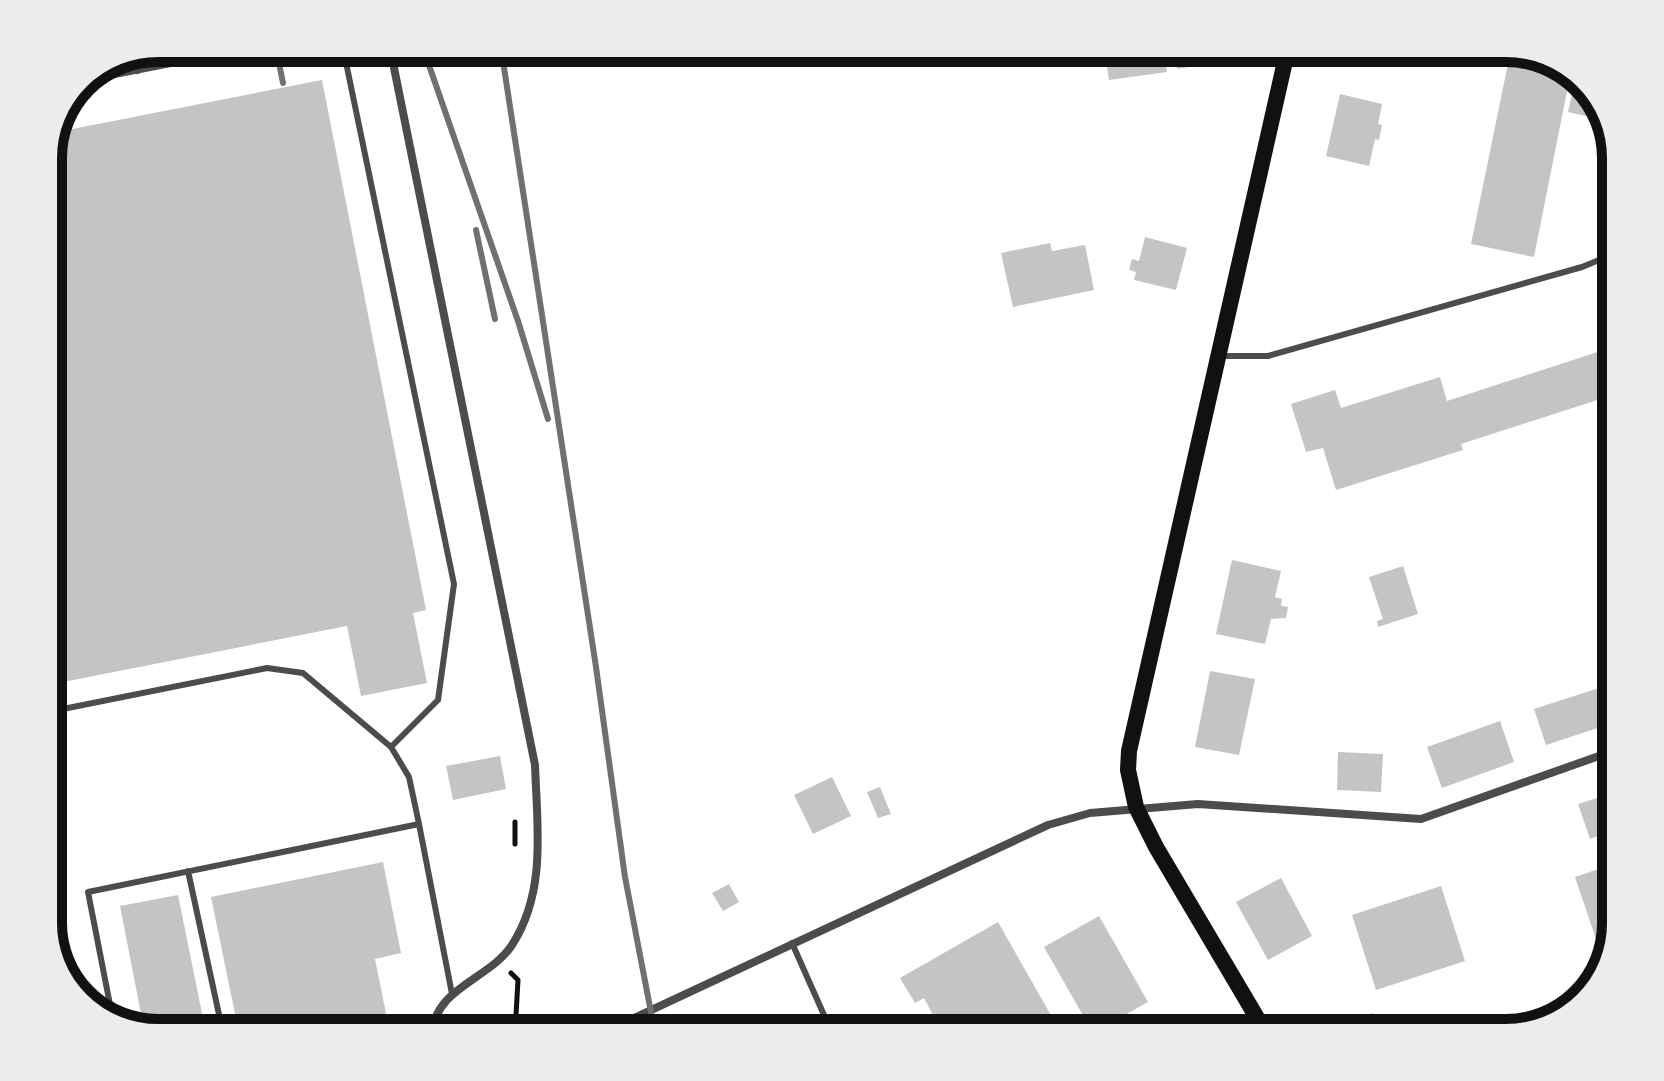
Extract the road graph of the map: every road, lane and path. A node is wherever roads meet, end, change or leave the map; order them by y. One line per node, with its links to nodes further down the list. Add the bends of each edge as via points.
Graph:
1 (183, 62): 6 (lane)
2 (346, 62): 11 (lane, via 454,584 438,700)
3 (393, 62): 17 (street, via 535,765 539,860 531,906 512,946)
4 (1285, 62): 9 (main road)
5 (137, 65): 6 (lane)
6 (138, 71): 7 (lane)
7 (108, 77)
8 (1602, 259): 9 (lane, via 1268,356)
9 (1218, 356): 13 (main road, via 1129,751)
10 (62, 709): 11 (lane, via 267,668 303,673)
11 (391, 747): 14 (lane, via 409,777)
12 (1602, 755): 13 (street, via 1421,819 1198,804)
13 (1136, 807): 16 (street, via 1048,825); 25 (main road)
14 (419, 824): 15 (lane); 18 (lane)
15 (188, 871): 19 (lane, via 88,892); 20 (lane)
16 (792, 943): 23 (street); 24 (lane)
17 (499, 959): 18 (street); 22 (path, via 518,980)
18 (452, 994): 21 (street)
19 (110, 1006)
20 (220, 1019)
21 (433, 1019)
22 (516, 1019)
23 (632, 1019)
24 (826, 1019)
25 (1258, 1019)

